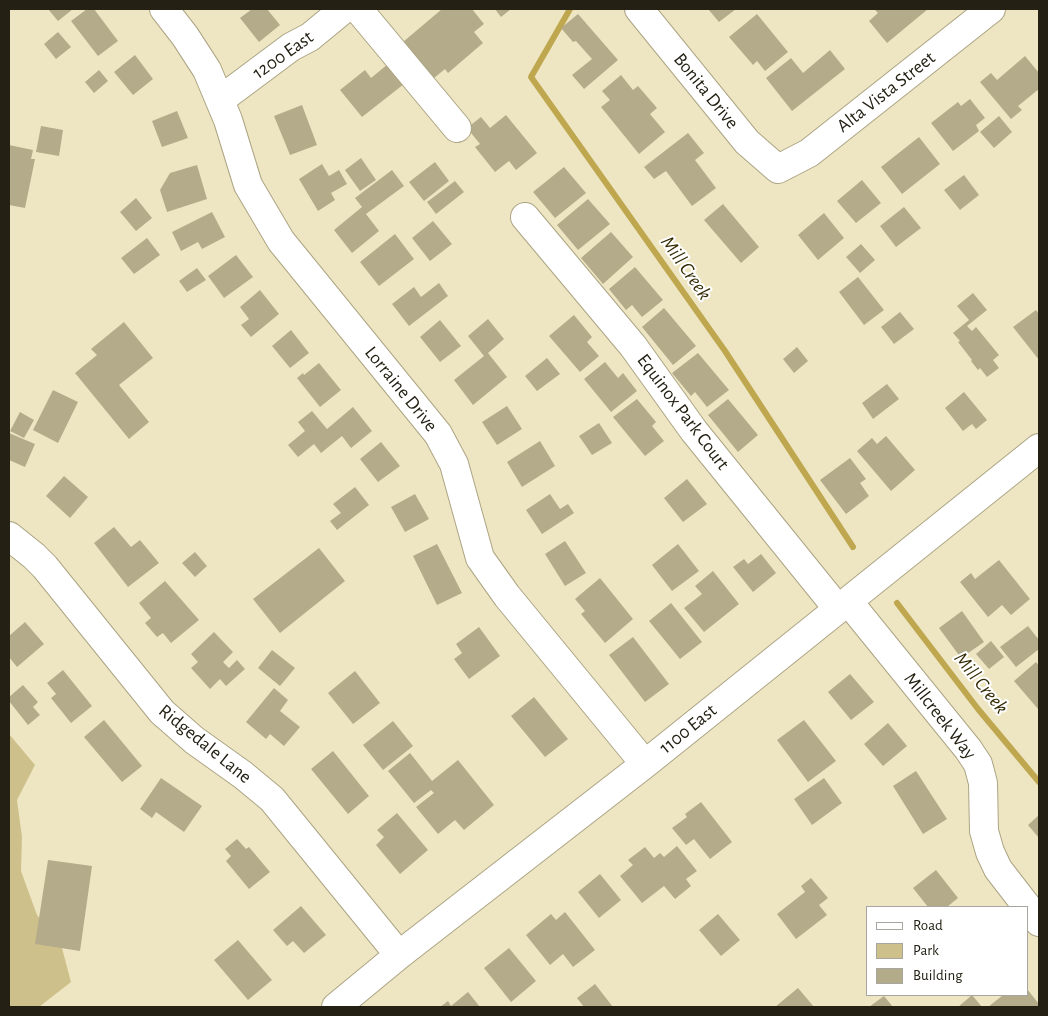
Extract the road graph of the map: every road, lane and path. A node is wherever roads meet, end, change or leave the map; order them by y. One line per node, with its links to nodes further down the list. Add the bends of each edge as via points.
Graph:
1 (164, 9): 6 (street, Lorraine Drive, via 207,70)
2 (344, 9): 6 (street, 1200 East)
3 (358, 9): 7 (street)
4 (639, 9): 8 (street, Bonita Drive, via 747,142)
5 (991, 9): 8 (street, Alta Vista Street, via 809,153)
6 (220, 100): 13 (street, Lorraine Drive, via 248,185 281,241 438,434 454,464 480,558)
7 (457, 128)
8 (778, 169)
9 (525, 217): 12 (street, Equinox Park Court, via 633,346 694,431)
10 (1039, 448): 12 (street, 1100 East)
11 (9, 536): 17 (street, Ridgedale Lane, via 45,567 162,712 272,800)
12 (843, 605): 13 (street, 1100 East); 15 (street, Millcreek Way, via 962,741 978,764 983,783 984,831 990,852 998,869)
13 (645, 764): 17 (street, 1100 East)
14 (1028, 906): 16 (street, Millcreek Way)
15 (1028, 906)
16 (1038, 919)
17 (399, 955): 18 (street, 1100 East)
18 (336, 1007)

